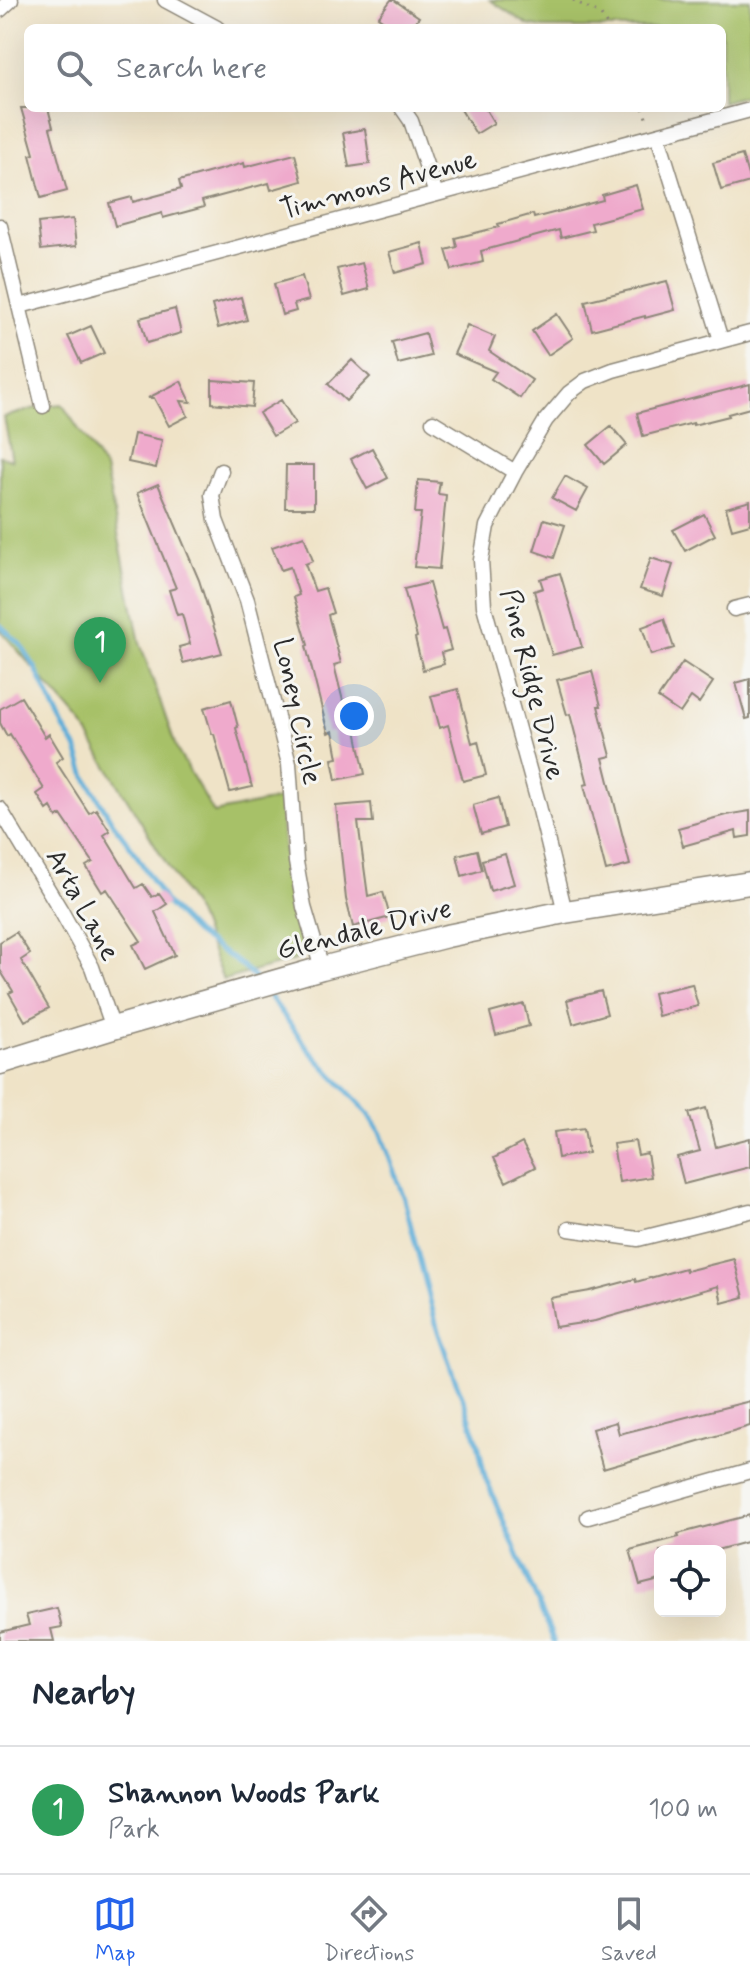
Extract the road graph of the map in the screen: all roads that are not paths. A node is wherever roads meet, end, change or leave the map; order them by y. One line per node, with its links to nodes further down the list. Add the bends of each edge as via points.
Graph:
1 (11, 0): 3 (street)
2 (165, 0): 4 (street)
3 (0, 10)
4 (210, 24)
5 (750, 110): 7 (street, Timmons Avenue)
6 (405, 112): 8 (street)
7 (653, 130): 8 (street, Timmons Avenue); 12 (street)
8 (436, 194): 10 (street, Timmons Avenue)
9 (0, 226): 10 (street)
10 (20, 306): 13 (street)
11 (750, 333): 12 (street, Pine Ridge Drive)
12 (721, 340): 16 (street, Pine Ridge Drive, via 585,381 546,420)
13 (43, 406)
14 (433, 422): 16 (street)
15 (221, 471): 22 (street, Loney Circle, via 212,495 216,520 247,600 289,764 296,862)
16 (515, 472): 21 (street, Pine Ridge Drive, via 487,526 481,560 484,606)
17 (750, 605): 18 (street)
18 (734, 609)
19 (0, 809): 23 (street, Arta Lane, via 92,967)
20 (750, 883): 21 (street, Glendale Drive)
21 (565, 912): 22 (street, Glendale Drive)
22 (322, 968): 23 (street, Glendale Drive)
23 (113, 1028): 24 (street, Glendale Drive)
24 (0, 1063)
25 (750, 1211): 26 (street, via 638,1239)
26 (569, 1229)
27 (750, 1471): 28 (street)
28 (588, 1517)

